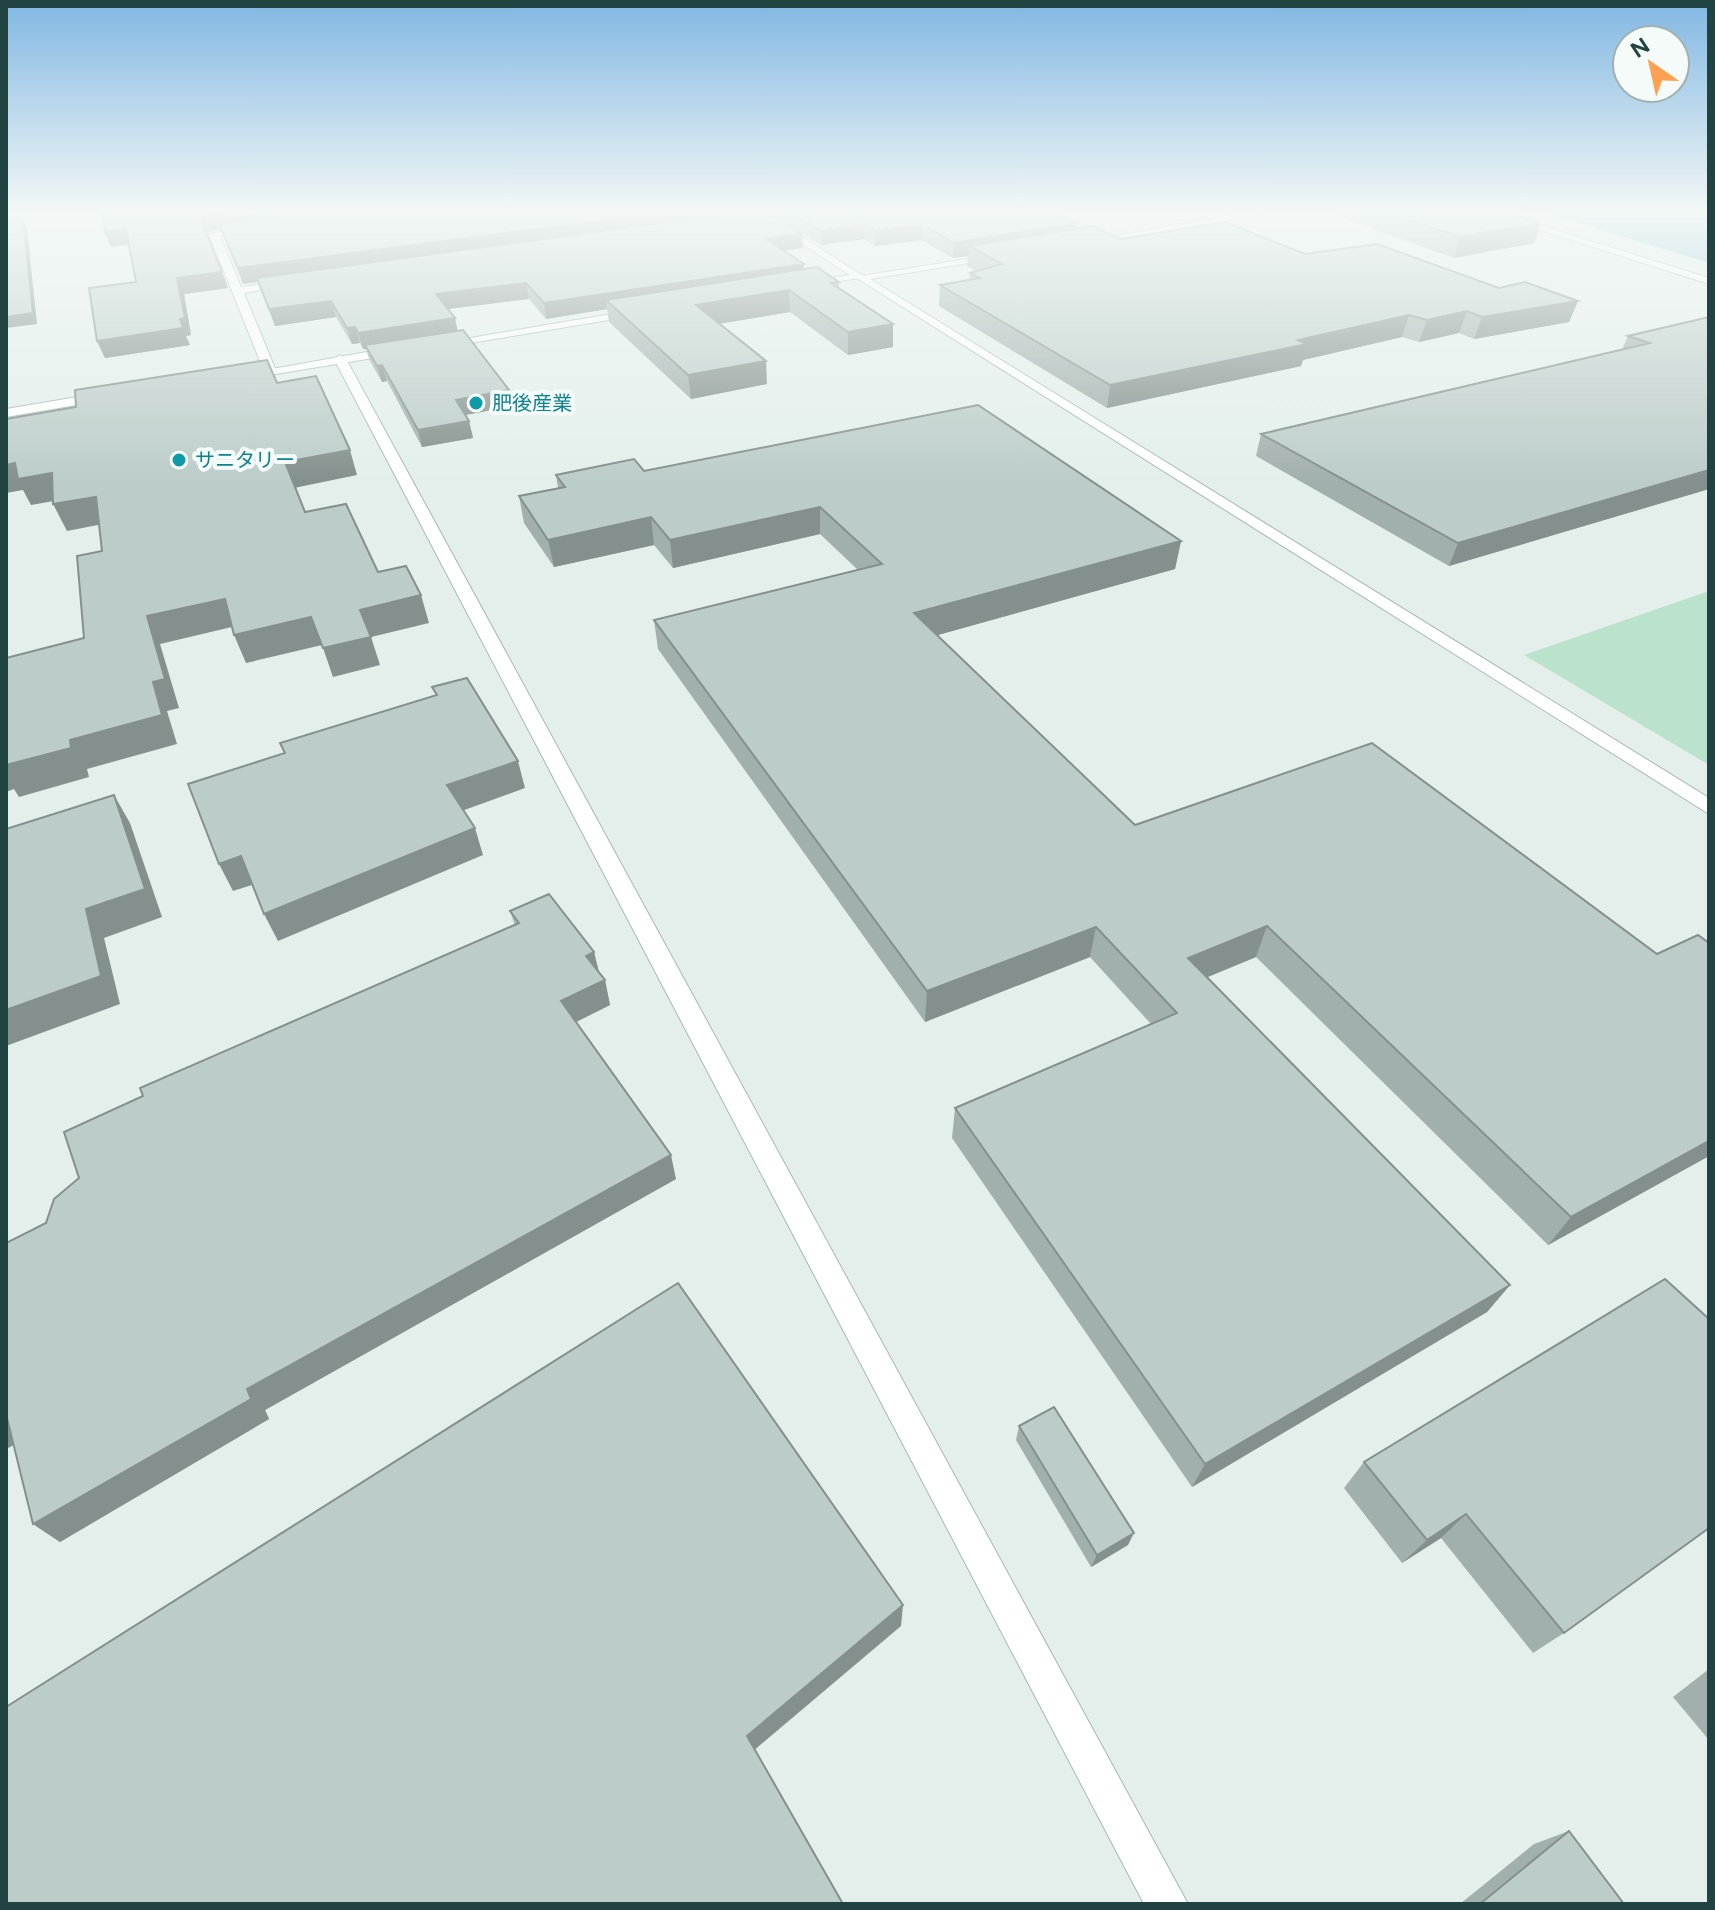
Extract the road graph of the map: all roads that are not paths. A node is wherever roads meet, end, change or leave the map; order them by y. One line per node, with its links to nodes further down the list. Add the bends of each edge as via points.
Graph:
1 (242, 303): 5 (street)
2 (902, 303): 9 (street)
3 (656, 310): 4 (street)
4 (340, 359): 5 (street); 10 (street)
5 (270, 371): 6 (street)
6 (223, 378)
7 (115, 395): 8 (street)
8 (6, 413)
9 (1709, 807)
10 (1167, 1904)

